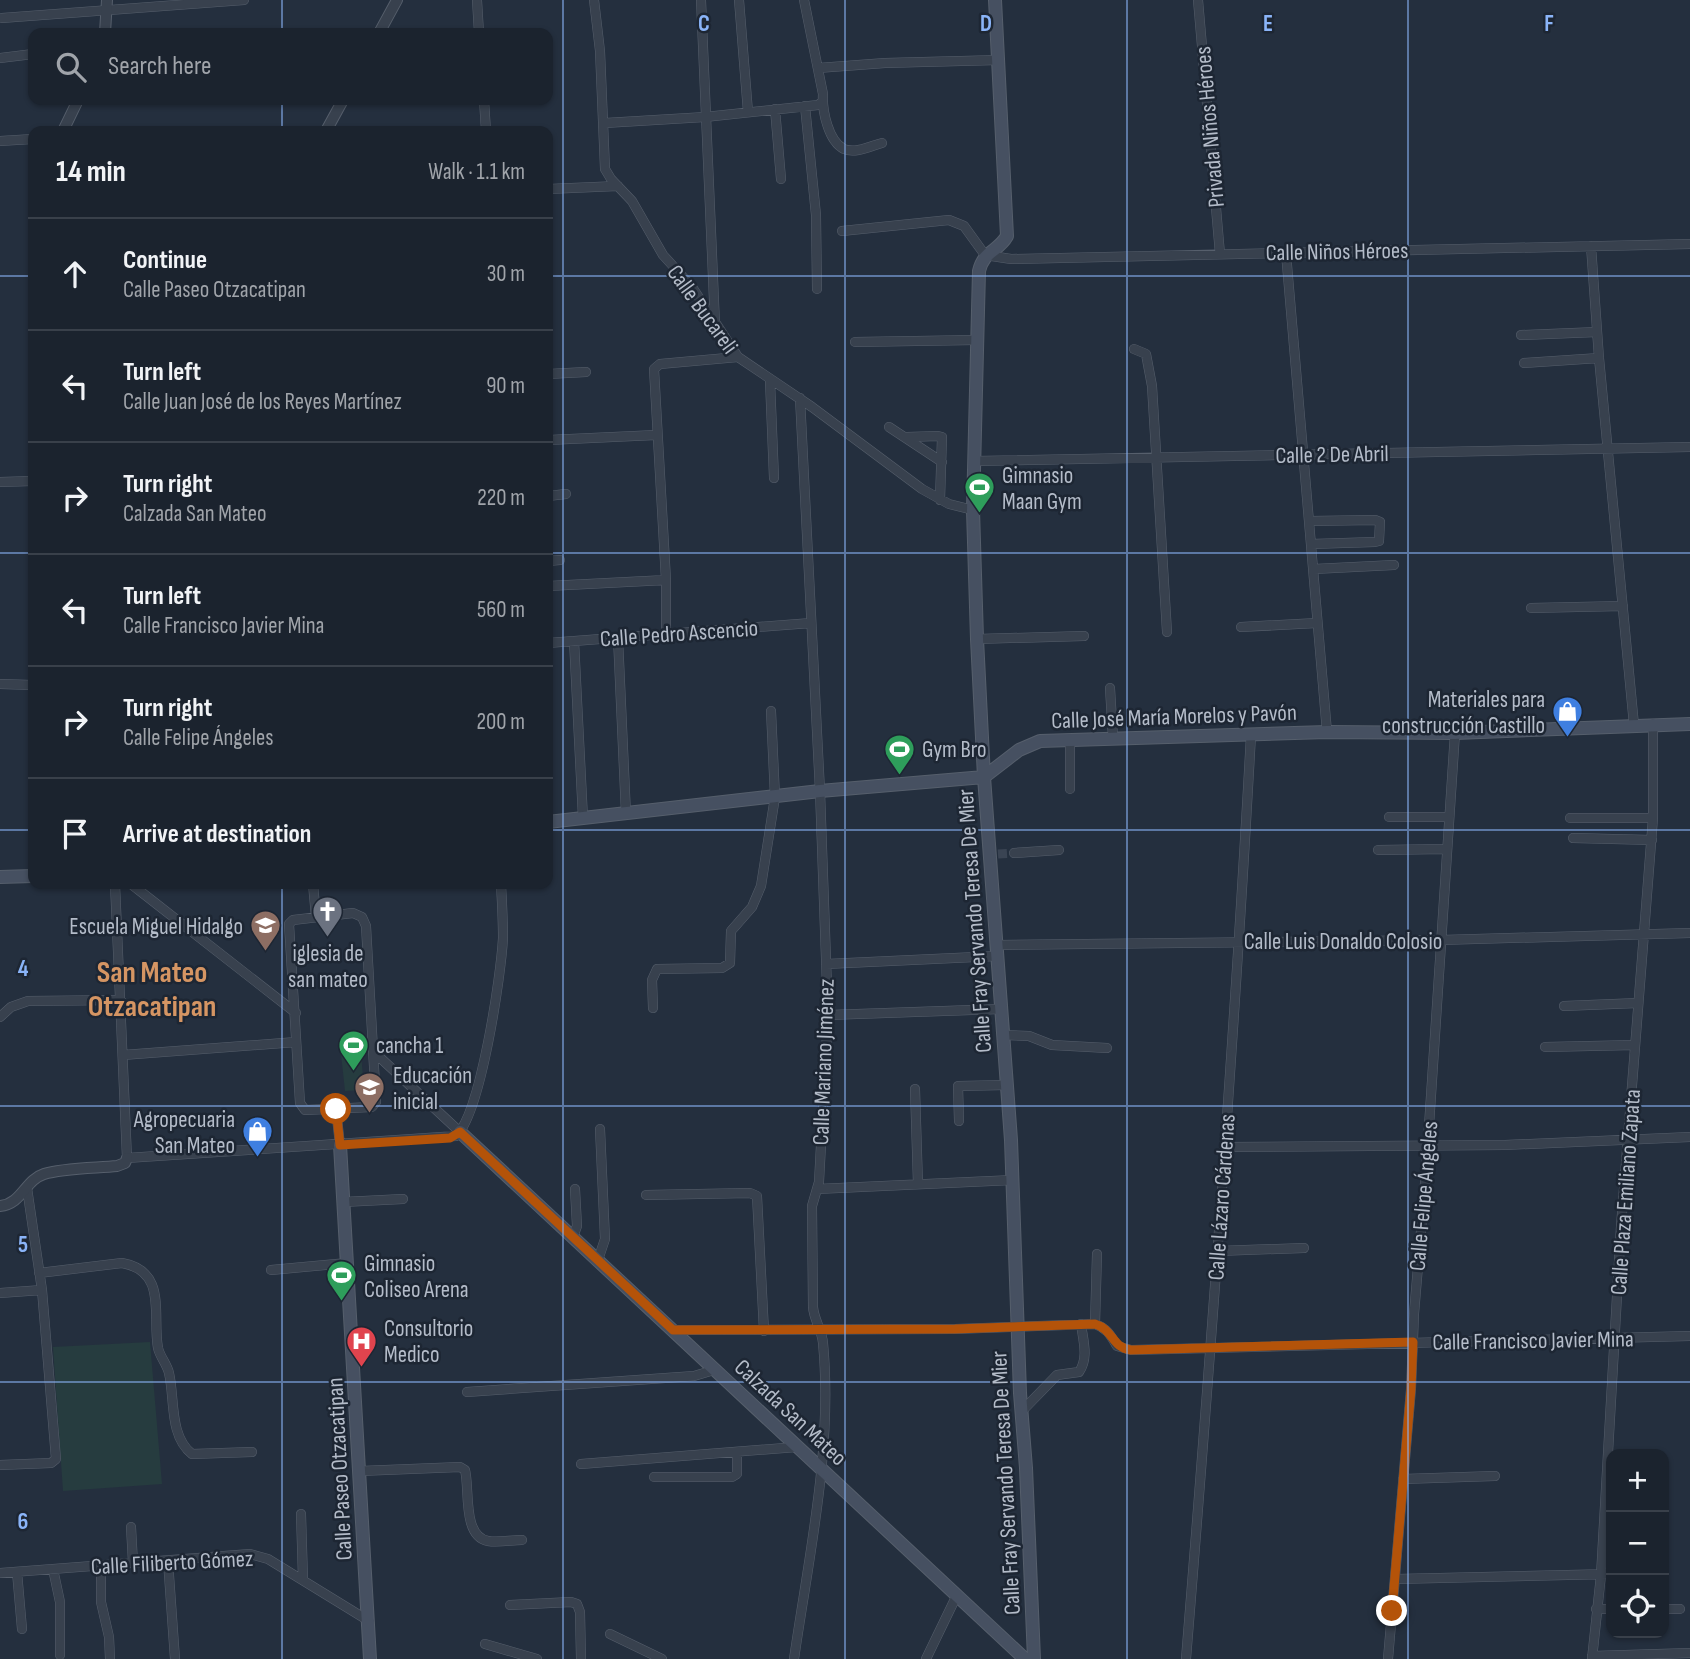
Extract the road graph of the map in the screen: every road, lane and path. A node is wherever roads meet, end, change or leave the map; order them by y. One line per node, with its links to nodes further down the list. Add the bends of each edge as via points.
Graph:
1 (244, 0): 10 (street)
2 (397, 0): 13 (street)
3 (477, 0): 14 (street)
4 (594, 0): 27 (street, Calle Bucareli)
5 (701, 0): 26 (street)
6 (739, 0): 25 (street)
7 (804, 0): 18 (street)
8 (995, 0): 17 (main road)
9 (1198, 0): 41 (street, Privada Niños Héroes)
10 (107, 5): 11 (street); 12 (street)
11 (2, 18)
12 (105, 28)
13 (382, 28)
14 (479, 28)
15 (28, 55): 16 (street)
16 (0, 58)
17 (999, 60): 18 (street); 42 (main road, via 1007,236)
18 (818, 68): 19 (street)
19 (822, 102): 23 (street); 33 (street, via 832,137 843,149)
20 (76, 105): 28 (street)
21 (340, 105): 29 (street)
22 (484, 105): 30 (street)
23 (805, 106): 24 (street); 43 (street, via 816,215)
24 (775, 109): 25 (street); 34 (street)
25 (748, 112): 26 (street)
26 (705, 117): 27 (street); 44 (street)
27 (604, 123): 35 (street, Calle Bucareli, via 605,169)
28 (65, 126)
29 (329, 126)
30 (486, 126)
31 (28, 139): 32 (street)
32 (0, 141)
33 (882, 143)
34 (781, 179)
35 (618, 186): 36 (street); 44 (street, Calle Bucareli)
36 (553, 189)
37 (842, 231): 42 (street, via 949,220 964,226)
38 (1690, 244): 39 (street, Calle Niños Héroes)
39 (1591, 246): 40 (street, Calle Niños Héroes); 45 (street)
40 (1286, 253): 41 (street, Calle Niños Héroes); 63 (street)
41 (1220, 254): 42 (street, Calle Niños Héroes, via 1051,259)
42 (985, 255): 47 (main road, Calle Fray Servando Teresa De Mier, via 979,271)
43 (817, 289)
44 (716, 326): 50 (street, Calle Bucareli)
45 (1597, 332): 46 (street); 51 (street)
46 (1521, 335)
47 (976, 340): 48 (street); 65 (main road, Calle Fray Servando Teresa De Mier)
48 (855, 342)
49 (1134, 349): 64 (street, via 1146,354 1148,362)
50 (738, 358): 55 (street, Calle Bucareli); 58 (street, via 655,367)
51 (1599, 358): 52 (street); 62 (street)
52 (1524, 363)
53 (586, 372): 54 (street)
54 (553, 374)
55 (771, 381): 56 (street, Calle Bucareli); 67 (street)
56 (800, 398): 72 (street, Calle Bucareli); 85 (street, Calle Mariano Jiménez)
57 (889, 427): 59 (street)
58 (656, 435): 60 (street); 80 (street)
59 (907, 438): 66 (street); 66 (street, via 942,437)
60 (553, 440)
61 (1690, 447): 62 (street, Calle 2 De Abril)
62 (1607, 448): 63 (street, Calle 2 De Abril); 82 (street)
63 (1303, 455): 64 (street, Calle 2 De Abril); 74 (street)
64 (1156, 458): 65 (street, Calle 2 De Abril); 87 (street)
65 (974, 461): 73 (main road, Calle Fray Servando Teresa De Mier)
66 (942, 462): 72 (street)
67 (774, 478)
68 (28, 481): 69 (street)
69 (0, 482)
70 (566, 494): 71 (street)
71 (553, 495)
72 (940, 500): 73 (street, Calle Bucareli)
73 (973, 510): 91 (main road, Calle Fray Servando Teresa De Mier)
74 (1310, 521): 75 (street); 75 (street, via 1376,520 1381,537 1375,542)
75 (1311, 544): 79 (street)
76 (553, 561): 77 (street)
77 (560, 561)
78 (1394, 565): 79 (street)
79 (1314, 569): 84 (street)
80 (666, 580): 81 (street); 88 (street)
81 (553, 586)
82 (1623, 606): 83 (street); 98 (street)
83 (1531, 608)
84 (1317, 623): 86 (street); 101 (street)
85 (811, 624): 88 (street, Calle Pedro Ascencio); 108 (street, Calle Mariano Jiménez)
86 (1241, 627)
87 (1167, 632)
88 (666, 634): 90 (street, Calle Pedro Ascencio)
89 (1084, 636): 91 (street)
90 (618, 638): 92 (street, Calle Pedro Ascencio); 110 (street)
91 (977, 639): 106 (main road, Calle Fray Servando Teresa De Mier)
92 (574, 641): 93 (street, Calle Pedro Ascencio); 113 (street)
93 (553, 643)
94 (0, 684): 95 (street)
95 (28, 685)
96 (1110, 688): 104 (street)
97 (771, 711): 109 (street)
98 (1634, 724): 99 (main road, Calle José María Morelos y Pavón); 102 (main road, Calle José María Morelos y Pavón)
99 (1653, 724): 100 (main road, Calle José María Morelos y Pavón); 115 (street, Calle Plaza Emiliano Zapata)
100 (1690, 724)
101 (1327, 733): 102 (main road, Calle José María Morelos y Pavón); 103 (main road, Calle José María Morelos y Pavón)
102 (1455, 733): 112 (street, Calle Felipe Ángeles)
103 (1251, 735): 104 (main road, Calle José María Morelos y Pavón); 133 (street, Calle Lázaro Cárdenas)
104 (1113, 738): 105 (main road, Calle José María Morelos y Pavón)
105 (1070, 739): 106 (main road, Calle José María Morelos y Pavón, via 1025,746); 107 (street)
106 (984, 777): 108 (main road); 134 (main road, Calle Fray Servando Teresa De Mier, via 994,854)
107 (1070, 789)
108 (820, 791): 109 (main road); 135 (street, Calle Mariano Jiménez)
109 (775, 797): 110 (main road); 139 (street, via 761,886 752,907 732,931 730,963 722,968 657,969 652,980)
110 (626, 814): 113 (main road)
111 (1389, 817): 112 (street)
112 (1449, 817): 119 (street, Calle Felipe Ángeles)
113 (583, 818): 116 (main road)
114 (1570, 818): 115 (street)
115 (1653, 818): 118 (street, Calle Plaza Emiliano Zapata)
116 (553, 821)
117 (1573, 838): 118 (street)
118 (1652, 839): 131 (street, Calle Plaza Emiliano Zapata)
119 (1447, 849): 121 (street); 132 (street, Calle Felipe Ángeles)
120 (1059, 850): 122 (street)
121 (1378, 850)
122 (1014, 853)
123 (28, 876): 124 (main road)
124 (0, 877)
125 (115, 889): 136 (street)
126 (137, 889): 141 (street)
127 (313, 889): 129 (street)
128 (500, 889): 156 (street, via 503,940 494,1003 479,1080)
129 (316, 917): 141 (street, via 289,924); 149 (street, via 353,913 365,920)
130 (1690, 933): 131 (street, Calle Luis Donaldo Colosio)
131 (1643, 934): 132 (street, Calle Luis Donaldo Colosio); 137 (street, Calle Plaza Emiliano Zapata)
132 (1441, 940): 133 (street, Calle Luis Donaldo Colosio); 159 (street, Calle Felipe Ángeles)
133 (1240, 942): 134 (street, Calle Luis Donaldo Colosio); 161 (street, Calle Lázaro Cárdenas)
134 (997, 951): 135 (street, Calle Luis Donaldo Colosio); 140 (main road, Calle Fray Servando Teresa De Mier)
135 (826, 964): 142 (street, Calle Mariano Jiménez)
136 (121, 1000): 143 (street, via 28,1001); 150 (street)
137 (1638, 1003): 138 (street); 146 (street, Calle Plaza Emiliano Zapata)
138 (1564, 1006)
139 (653, 1008)
140 (1001, 1009): 142 (street); 144 (main road, Calle Fray Servando Teresa De Mier)
141 (296, 1013): 145 (street)
142 (828, 1015): 167 (street, Calle Mariano Jiménez)
143 (0, 1017)
144 (1003, 1035): 148 (street, via 1029,1036 1052,1045); 151 (main road, Calle Fray Servando Teresa De Mier)
145 (296, 1042): 150 (street); 153 (street, via 301,1107)
146 (1635, 1045): 147 (street); 158 (street, Calle Plaza Emiliano Zapata)
147 (1545, 1047)
148 (1107, 1048)
149 (374, 1052): 153 (street, via 375,1104); 156 (street, Calzada San Mateo)
150 (123, 1055): 162 (street)
151 (1007, 1085): 154 (street, via 958,1086); 163 (main road, Calle Fray Servando Teresa De Mier)
152 (915, 1089): 164 (street)
153 (336, 1109): 160 (street, Calle Paseo Otzacatipan)
154 (959, 1121)
155 (600, 1129): 176 (street, via 604,1239)
156 (460, 1132): 160 (street, via 450,1138); 172 (main road, Calzada San Mateo)
157 (1690, 1138): 158 (street)
158 (1628, 1140): 159 (street); 189 (street, Calle Plaza Emiliano Zapata)
159 (1427, 1144): 161 (street); 190 (street, Calle Felipe Ángeles)
160 (340, 1145): 162 (street); 170 (main road, Calle Paseo Otzacatipan)
161 (1224, 1147): 174 (street, Calle Lázaro Cárdenas)
162 (127, 1158): 165 (street, via 117,1166 46,1173)
163 (1013, 1180): 164 (street); 184 (main road, Calle Fray Servando Teresa De Mier)
164 (918, 1184): 167 (street)
165 (27, 1188): 171 (street, via 15,1202); 179 (street)
166 (575, 1189): 172 (street, via 577,1226)
167 (817, 1189): 186 (street, Calle Mariano Jiménez, via 812,1206 813,1307)
168 (646, 1195): 187 (street, via 757,1196)
169 (403, 1199): 170 (street)
170 (344, 1202): 177 (main road, Calle Paseo Otzacatipan)
171 (0, 1206)
172 (573, 1237): 176 (main road, Calzada San Mateo)
173 (1304, 1248): 174 (street)
174 (1218, 1251): 191 (street, Calle Lázaro Cárdenas)
175 (1097, 1254): 183 (street)
176 (598, 1260): 185 (main road, Calzada San Mateo)
177 (347, 1264): 178 (street); 201 (main road, Calle Paseo Otzacatipan)
178 (271, 1270)
179 (39, 1273): 180 (street); 196 (street, via 122,1263 145,1273 155,1297 159,1352 169,1370 181,1442 192,1454)
180 (42, 1290): 181 (street); 199 (street, via 55,1460)
181 (0, 1293)
182 (1081, 1324): 183 (street); 184 (street); 194 (street, via 1082,1368 1057,1375)
183 (1095, 1324): 191 (street, Calle Francisco Javier Mina, via 1104,1327 1123,1349)
184 (1018, 1326): 186 (street); 194 (main road, Calle Fray Servando Teresa De Mier)
185 (673, 1330): 187 (street); 192 (main road, Calzada San Mateo)
186 (819, 1330): 187 (street); 200 (street, Calle Mariano Jiménez, via 824,1344)
187 (764, 1331)
188 (1690, 1336): 189 (street, Calle Francisco Javier Mina)
189 (1615, 1338): 190 (street, Calle Francisco Javier Mina); 205 (street, Calle Plaza Emiliano Zapata)
190 (1413, 1342): 191 (street, Calle Francisco Javier Mina); 204 (street, Calle Felipe Ángeles)
191 (1210, 1347): 241 (street, Calle Lázaro Cárdenas)
192 (714, 1370): 193 (street, via 694,1376); 195 (main road, Calzada San Mateo)
193 (467, 1392)
194 (1021, 1412): 240 (main road, Calle Fray Servando Teresa De Mier)
195 (796, 1447): 197 (street); 200 (main road, Calzada San Mateo)
196 (252, 1452)
197 (737, 1452): 198 (street); 203 (street, via 737,1474 732,1477)
198 (581, 1464)
199 (0, 1465)
200 (821, 1469): 218 (main road, Calzada San Mateo); 237 (street, Calle Mariano Jiménez)
201 (360, 1471): 208 (street, via 460,1467 467,1478 474,1532 487,1541); 224 (main road, Calle Paseo Otzacatipan)
202 (1495, 1476): 204 (street)
203 (654, 1477)
204 (1403, 1479): 217 (street, Calle Felipe Ángeles)
205 (1608, 1512)
206 (301, 1514): 216 (street)
207 (131, 1527): 210 (street)
208 (522, 1540)
209 (168, 1561): 210 (street, Calle Filiberto Gómez); 216 (street, Calle Filiberto Gómez, via 250,1554); 232 (street)
210 (133, 1563): 211 (street, Calle Filiberto Gómez)
211 (101, 1565): 212 (street, Calle Filiberto Gómez); 231 (street, via 101,1602)
212 (53, 1569): 213 (street, Calle Filiberto Gómez); 229 (street, via 60,1601)
213 (17, 1572): 214 (street, Calle Filiberto Gómez); 225 (street)
214 (0, 1573)
215 (1606, 1574): 217 (street); 220 (street, Calle Plaza Emiliano Zapata)
216 (303, 1579): 224 (street, Calle Filiberto Gómez)
217 (1396, 1579): 242 (street, Calle Felipe Ángeles)
218 (956, 1597): 238 (street); 239 (main road, Calzada San Mateo)
219 (510, 1605): 235 (street, via 577,1604)
220 (1596, 1609): 221 (street); 230 (street, Calle Plaza Emiliano Zapata)
221 (1606, 1609)
222 (1669, 1609): 223 (street)
223 (1680, 1609)
224 (369, 1621): 233 (main road, Calle Paseo Otzacatipan)
225 (22, 1629)
226 (610, 1634): 236 (street)
227 (485, 1644): 234 (street)
228 (1690, 1653): 230 (street)
229 (60, 1655)
230 (1592, 1657)
231 (110, 1659)
232 (175, 1659)
233 (370, 1659)
234 (537, 1659)
235 (581, 1659)
236 (662, 1659)
237 (794, 1659)
238 (926, 1659)
239 (1026, 1659)
240 (1034, 1659)
241 (1186, 1659)
242 (1388, 1659)

